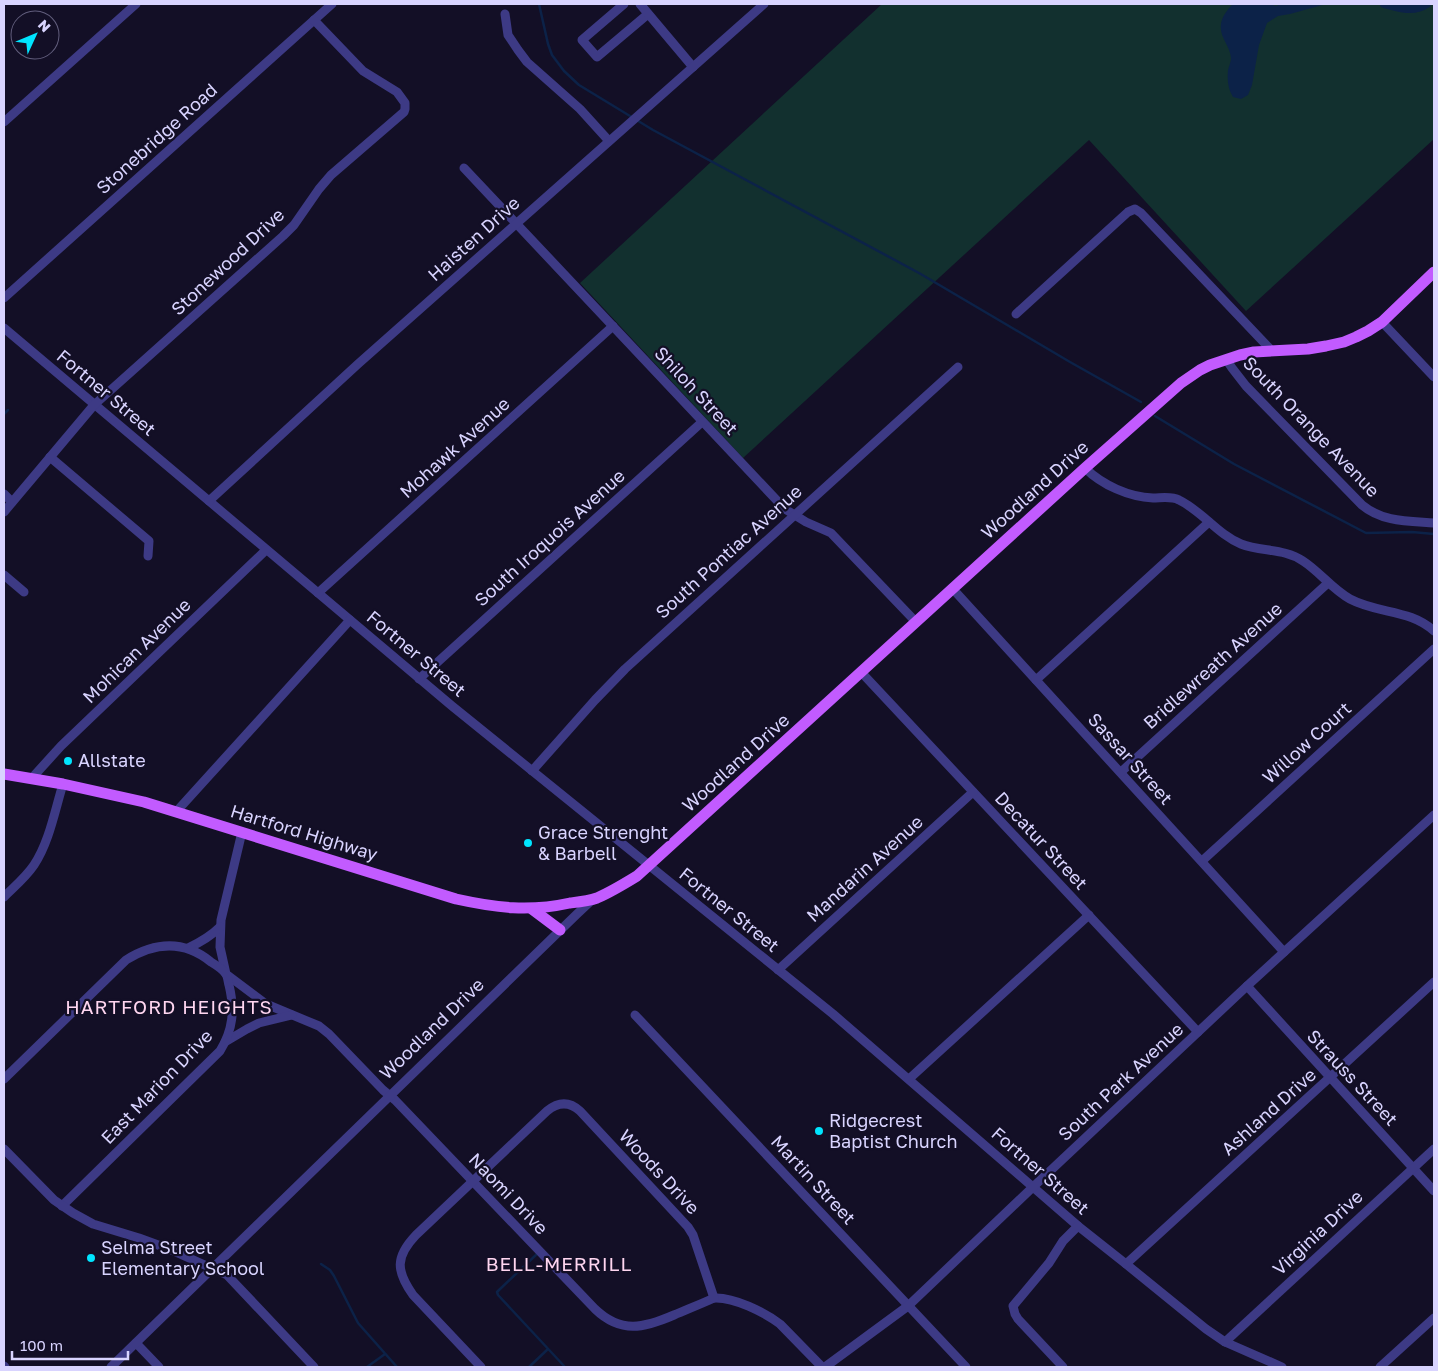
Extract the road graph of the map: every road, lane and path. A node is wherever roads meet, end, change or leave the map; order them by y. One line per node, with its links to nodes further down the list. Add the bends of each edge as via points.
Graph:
1 (136, 4): 10 (street)
2 (332, 4): 8 (street, Stonebridge Road)
3 (624, 4): 7 (street, via 582,40 597,57)
4 (640, 4): 7 (street)
5 (764, 4): 9 (street, Haisten Drive)
6 (505, 14): 11 (street, via 508,35 518,50)
7 (648, 14): 9 (street)
8 (314, 20): 15 (street, Stonebridge Road); 24 (street, Stonewood Drive, via 363,71 396,92 404,100 405,109 331,174 283,236)
9 (693, 67): 11 (street, Haisten Drive)
10 (4, 122)
11 (609, 141): 13 (street, Haisten Drive)
12 (464, 168): 13 (street, Shiloh Street)
13 (516, 224): 18 (street, Shiloh Street); 29 (street, Haisten Drive)
14 (1434, 272): 17 (main road, Woodland Drive)
15 (4, 298)
16 (1016, 314): 20 (street, South Orange Avenue, via 1135,209)
17 (1382, 322): 20 (main road, Woodland Drive, via 1344,342); 23 (street)
18 (613, 326): 25 (street, Shiloh Street); 41 (street, Mohawk Avenue)
19 (4, 328): 24 (street, Fortner Street)
20 (1272, 351): 21 (main road, Woodland Drive)
21 (1226, 359): 27 (main road, Woodland Drive, via 1200,370 1181,383); 34 (street, South Orange Avenue, via 1246,386 1362,506 1388,519)
22 (958, 367): 32 (street, South Pontiac Avenue)
23 (1434, 377)
24 (94, 405): 26 (street, Stonewood Drive); 29 (street, Fortner Street)
25 (702, 422): 32 (street, Shiloh Street, via 785,510); 47 (street, South Iroquois Avenue)
26 (50, 457): 30 (street, Stonewood Drive); 36 (street, via 149,541)
27 (1085, 468): 33 (street, via 1118,490 1144,497 1179,500); 39 (main road, Woodland Drive)
28 (4, 494): 30 (street)
29 (208, 501): 35 (street, Fortner Street)
30 (12, 502): 31 (street, Stonewood Drive)
31 (4, 512)
32 (794, 515): 43 (street, Shiloh Street, via 831,533); 49 (street, South Pontiac Avenue, via 625,669)
33 (1209, 522): 38 (street, via 1241,544 1291,554); 48 (street)
34 (1434, 523)
35 (266, 550): 41 (street, Fortner Street); 52 (street, Mohican Avenue, via 61,746)
36 (148, 556)
37 (4, 575): 40 (street)
38 (1328, 583): 44 (street, via 1348,598 1412,617); 50 (street, Bridlewreath Avenue)
39 (952, 588): 43 (main road, Woodland Drive); 48 (street, Sassar Street)
40 (24, 592)
41 (318, 594): 42 (street, Fortner Street)
42 (350, 620): 47 (street, Fortner Street); 55 (street)
43 (916, 622): 46 (main road, Woodland Drive)
44 (1434, 631)
45 (1434, 649): 58 (street, Willow Court)
46 (861, 672): 54 (street, Decatur Street); 59 (main road, Woodland Drive)
47 (419, 679): 49 (street, Fortner Street)
48 (1036, 680): 50 (street, Sassar Street)
49 (532, 771): 59 (street, Fortner Street)
50 (1120, 772): 58 (street, Sassar Street)
51 (4, 774): 52 (main road, Hartford Highway)
52 (32, 778): 53 (main road, Hartford Highway)
53 (63, 784): 55 (main road, Hartford Highway); 60 (street, via 38,859)
54 (973, 792): 63 (street, Decatur Street); 68 (street, Mandarin Avenue)
55 (176, 812): 57 (main road, Hartford Highway)
56 (1434, 815): 67 (street, South Park Avenue)
57 (242, 832): 62 (main road, Hartford Highway, via 456,899 499,908); 64 (street, East Marion Drive)
58 (1202, 861): 67 (street, Sassar Street)
59 (649, 866): 61 (main road, Woodland Drive, via 630,881); 68 (street, Fortner Street)
60 (4, 896)
61 (595, 898): 62 (main road, Hartford Highway); 65 (street, Woodland Drive)
62 (532, 909): 65 (main road)
63 (1089, 915): 74 (street, Decatur Street); 78 (street)
64 (220, 927): 66 (street, via 204,941); 69 (street, East Marion Drive, via 220,947)
65 (560, 930): 79 (street, Woodland Drive)
66 (188, 948): 69 (street, Naomi Drive, via 202,954); 77 (street, via 150,948 126,960)
67 (1284, 952): 71 (street, South Park Avenue)
68 (778, 970): 78 (street, Fortner Street)
69 (226, 974): 72 (street, Naomi Drive, via 266,1004); 75 (street, East Marion Drive, via 233,1008)
70 (1434, 982): 76 (street, Ashland Drive)
71 (1247, 986): 74 (street, South Park Avenue); 76 (street, Strauss Street)
72 (292, 1015): 75 (street, via 260,1023); 79 (street, Naomi Drive, via 329,1034)
73 (635, 1015): 91 (street, Martin Street)
74 (1198, 1032): 84 (street, South Park Avenue)
75 (226, 1042): 86 (street, East Marion Drive, via 212,1060)
76 (1330, 1078): 82 (street, Strauss Street); 88 (street, Ashland Drive)
77 (4, 1079)
78 (909, 1080): 84 (street, Fortner Street)
79 (389, 1095): 83 (street, Naomi Drive); 89 (street, Woodland Drive)
80 (4, 1148): 86 (street)
81 (1434, 1149): 82 (street, Virginia Drive)
82 (1413, 1168): 85 (street, Strauss Street); 93 (street, Virginia Drive)
83 (473, 1181): 90 (street, Naomi Drive, via 609,1320 629,1326 648,1325); 90 (street, Woods Drive, via 552,1107 563,1103 572,1105 688,1226); 98 (street, via 408,1242 400,1258 400,1267 413,1295)
84 (1033, 1187): 87 (street, Fortner Street); 91 (street, South Park Avenue)
85 (1434, 1191)
86 (62, 1206): 89 (street, via 93,1224 147,1241)
87 (1078, 1226): 88 (street, Fortner Street); 101 (street, via 1013,1306 1018,1319)
88 (1126, 1264): 93 (street, Fortner Street)
89 (212, 1268): 94 (street, Woodland Drive); 97 (street, via 227,1274)
90 (714, 1298): 99 (street, via 742,1304 774,1320)
91 (908, 1306): 99 (street, South Park Avenue); 100 (street, Martin Street)
92 (1434, 1318): 103 (street)
93 (1225, 1342): 102 (street, Fortner Street)
94 (136, 1343): 95 (street, Woodland Drive); 96 (street)
95 (111, 1367)
96 (159, 1367)
97 (314, 1367)
98 (481, 1367)
99 (823, 1367)
100 (966, 1367)
101 (1062, 1367)
102 (1282, 1367)
103 (1380, 1367)

